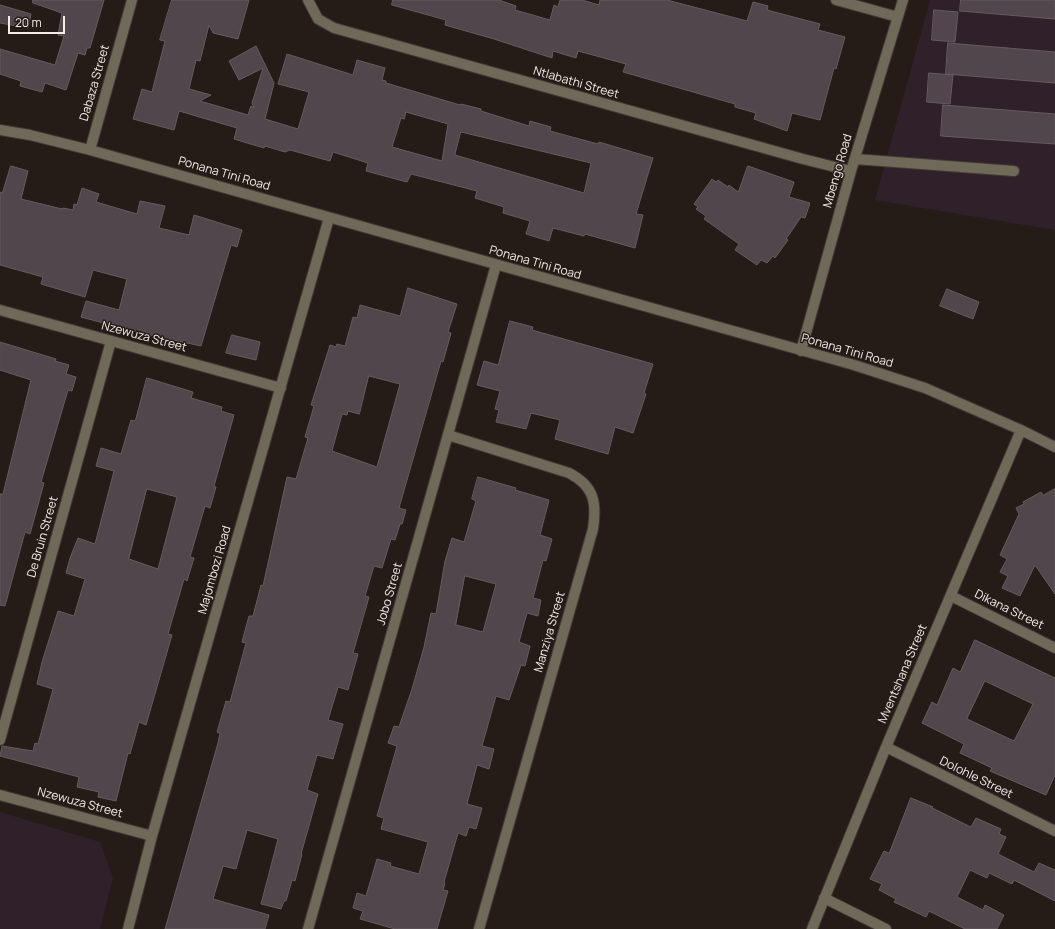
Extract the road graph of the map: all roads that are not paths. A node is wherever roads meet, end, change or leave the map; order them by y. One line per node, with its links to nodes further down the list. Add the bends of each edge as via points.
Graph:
1 (132, 0): 7 (street, Dabaza Street)
2 (308, 0): 9 (street, Ntlabathi Street, via 318,19 334,28)
3 (836, 0): 5 (street)
4 (903, 0): 5 (street, Mbengo Road)
5 (898, 18): 8 (street, Mbengo Road)
6 (0, 130): 7 (street, Ponana Tini Road)
7 (90, 150): 11 (street, Ponana Tini Road)
8 (855, 159): 9 (street, Mbengo Road); 10 (street)
9 (851, 171): 15 (street, Mbengo Road)
10 (1014, 171)
11 (329, 218): 12 (street, Ponana Tini Road); 16 (street, Majombozi Road)
12 (496, 265): 15 (street, Ponana Tini Road); 18 (street, Jobo Street)
13 (0, 310): 14 (street, Nzewuza Street)
14 (111, 341): 16 (street, Nzewuza Street); 22 (street, De Bruin Street)
15 (801, 351): 17 (street, Ponana Tini Road, via 925,388)
16 (281, 388): 26 (street, Majombozi Road)
17 (1021, 430): 19 (street, Ponana Tini Road); 20 (street, Mventshana Street)
18 (448, 435): 29 (street, Jobo Street); 30 (street, Manziya Street, via 569,473 585,483 592,494 594,504 593,529)
19 (1055, 447)
20 (951, 596): 21 (street, Dikana Street); 23 (street, Mventshana Street)
21 (1055, 648)
22 (0, 740)
23 (886, 747): 25 (street, Dolohle Street); 27 (street, Mventshana Street)
24 (0, 795): 26 (street, Nzewuza Street)
25 (1055, 831)
26 (152, 836): 28 (street, Majombozi Road)
27 (824, 898): 31 (street, Mventshana Street); 32 (street)
28 (128, 929)
29 (308, 929)
30 (479, 929)
31 (812, 929)
32 (886, 929)

